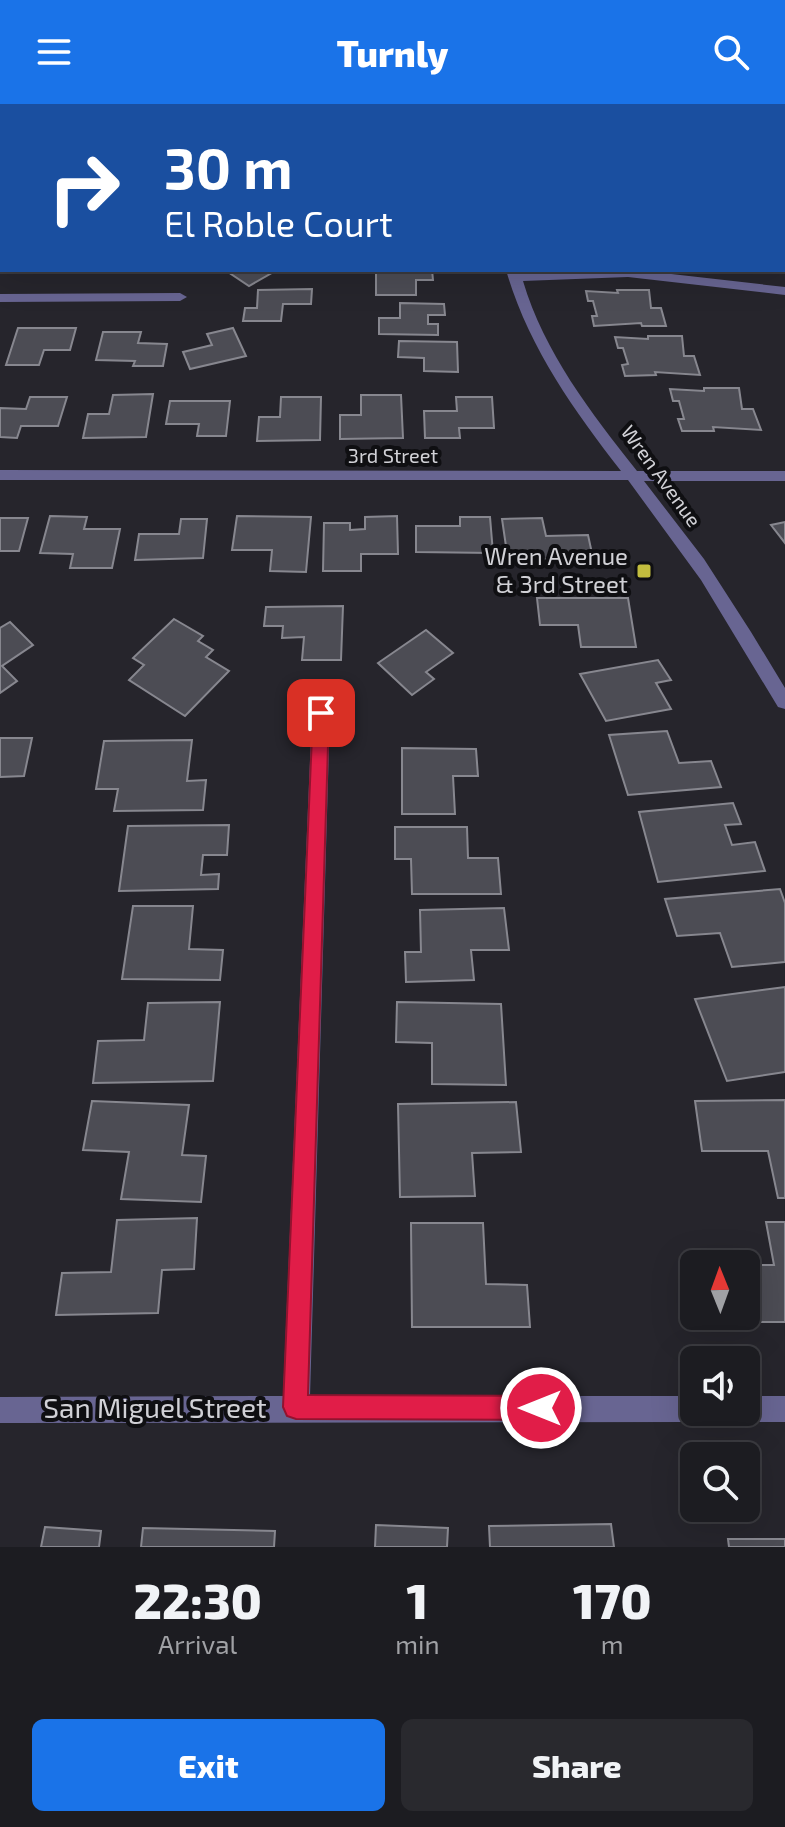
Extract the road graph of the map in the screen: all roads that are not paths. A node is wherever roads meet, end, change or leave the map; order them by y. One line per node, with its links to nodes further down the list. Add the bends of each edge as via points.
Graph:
1 (514, 274): 2 (street, via 628,273); 7 (street, Wren Avenue, via 516,289 562,377)
2 (785, 291)
3 (180, 297): 4 (street)
4 (0, 298)
5 (0, 475): 7 (street, 3rd Street)
6 (785, 476): 7 (street, 3rd Street)
7 (635, 477): 8 (street, Wren Avenue, via 698,564)
8 (785, 703)
9 (321, 713): 10 (street)
10 (296, 1407): 11 (street, San Miguel Street); 14 (street, San Miguel Street)
11 (680, 1409)
12 (760, 1409): 13 (street)
13 (785, 1409)
14 (0, 1410)

